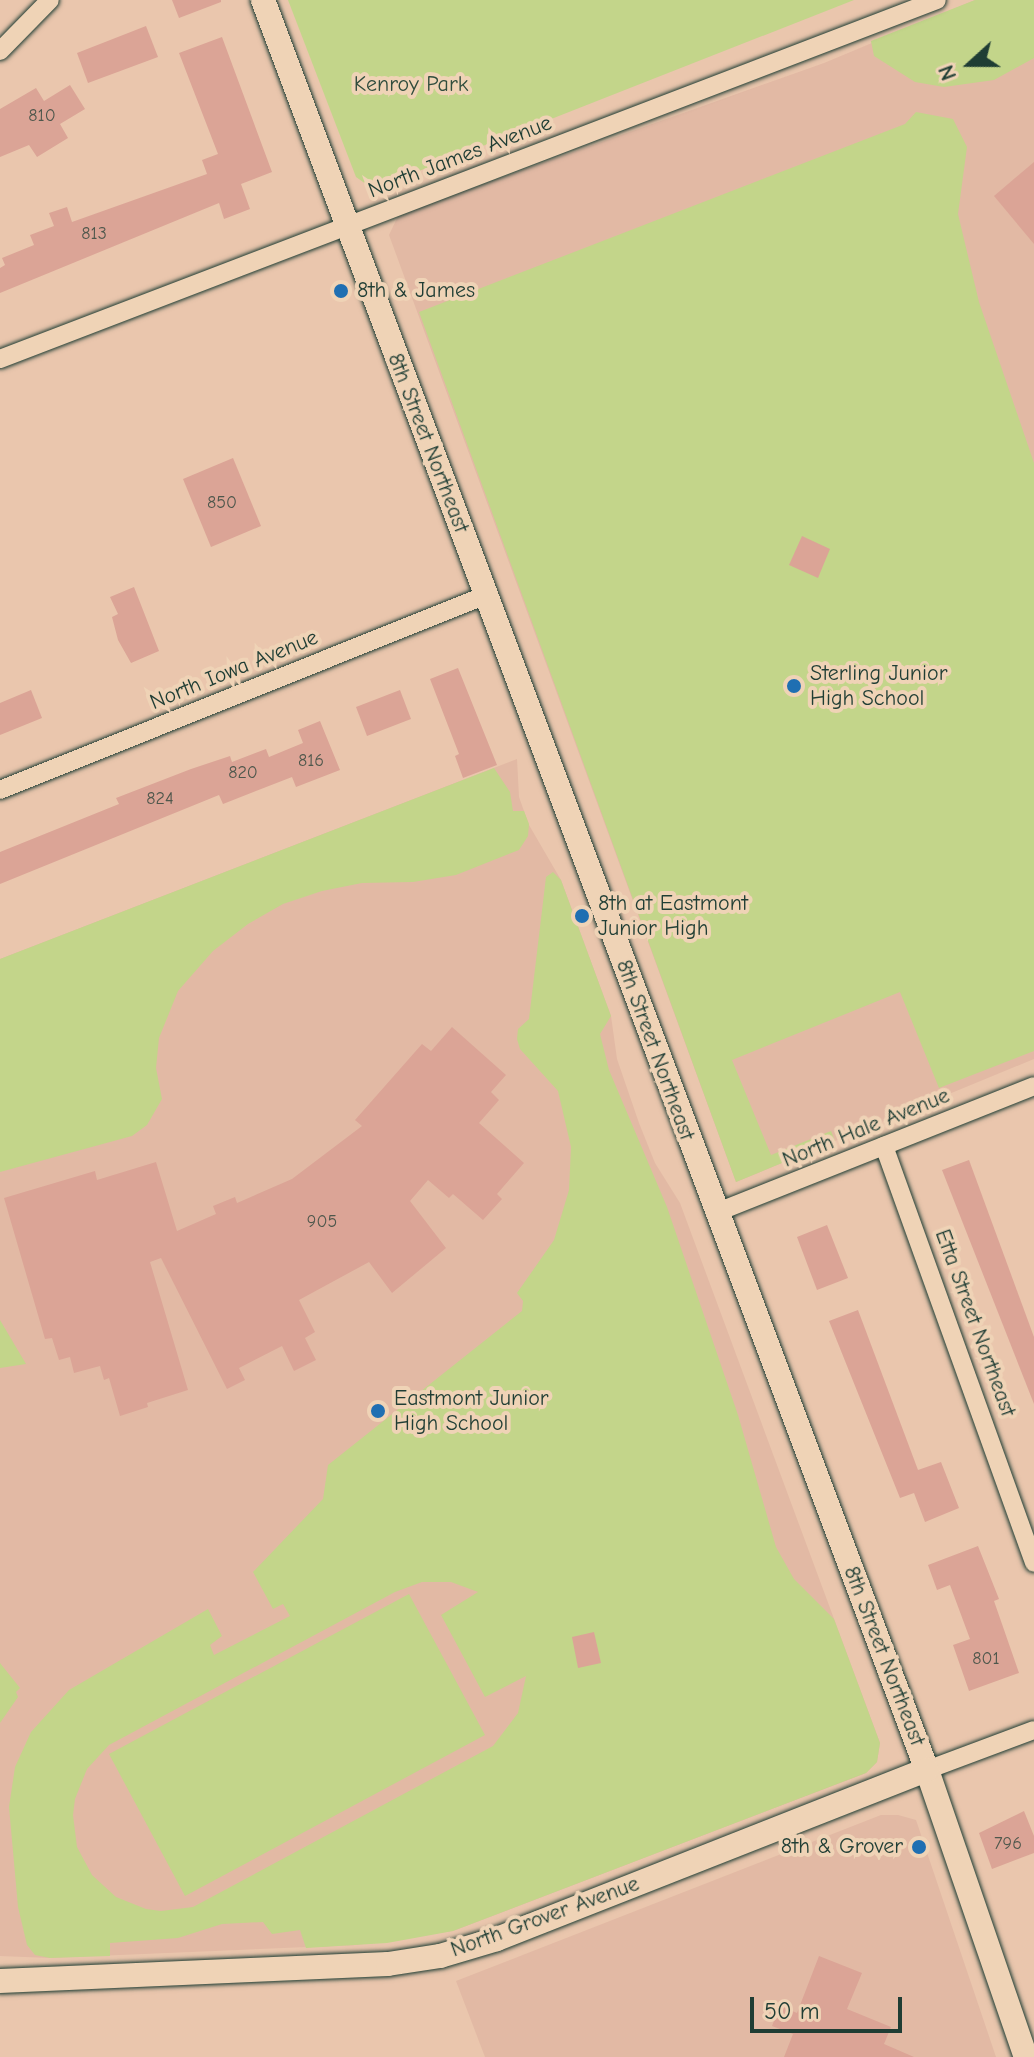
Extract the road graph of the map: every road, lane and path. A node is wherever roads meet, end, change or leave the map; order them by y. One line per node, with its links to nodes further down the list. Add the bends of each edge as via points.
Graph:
1 (50, 0): 4 (street)
2 (263, 0): 5 (street, 8th Street Northeast)
3 (937, 0): 5 (street, North James Avenue)
4 (0, 51)
5 (346, 226): 6 (street, North James Avenue); 7 (street, 8th Street Northeast)
6 (0, 359)
7 (486, 595): 8 (street, North Iowa Avenue); 11 (street, 8th Street Northeast)
8 (0, 790)
9 (1034, 1086): 10 (street, North Hale Avenue)
10 (884, 1146): 11 (street, North Hale Avenue); 12 (street, Etta Street Northeast)
11 (715, 1213): 14 (street, 8th Street Northeast)
12 (1034, 1563)
13 (1034, 1730): 14 (street)
14 (927, 1770): 15 (street, North Grover Avenue, via 497,1939 440,1956 388,1964); 16 (street, 8th Street Northeast)
15 (0, 1981)
16 (1026, 2057)

